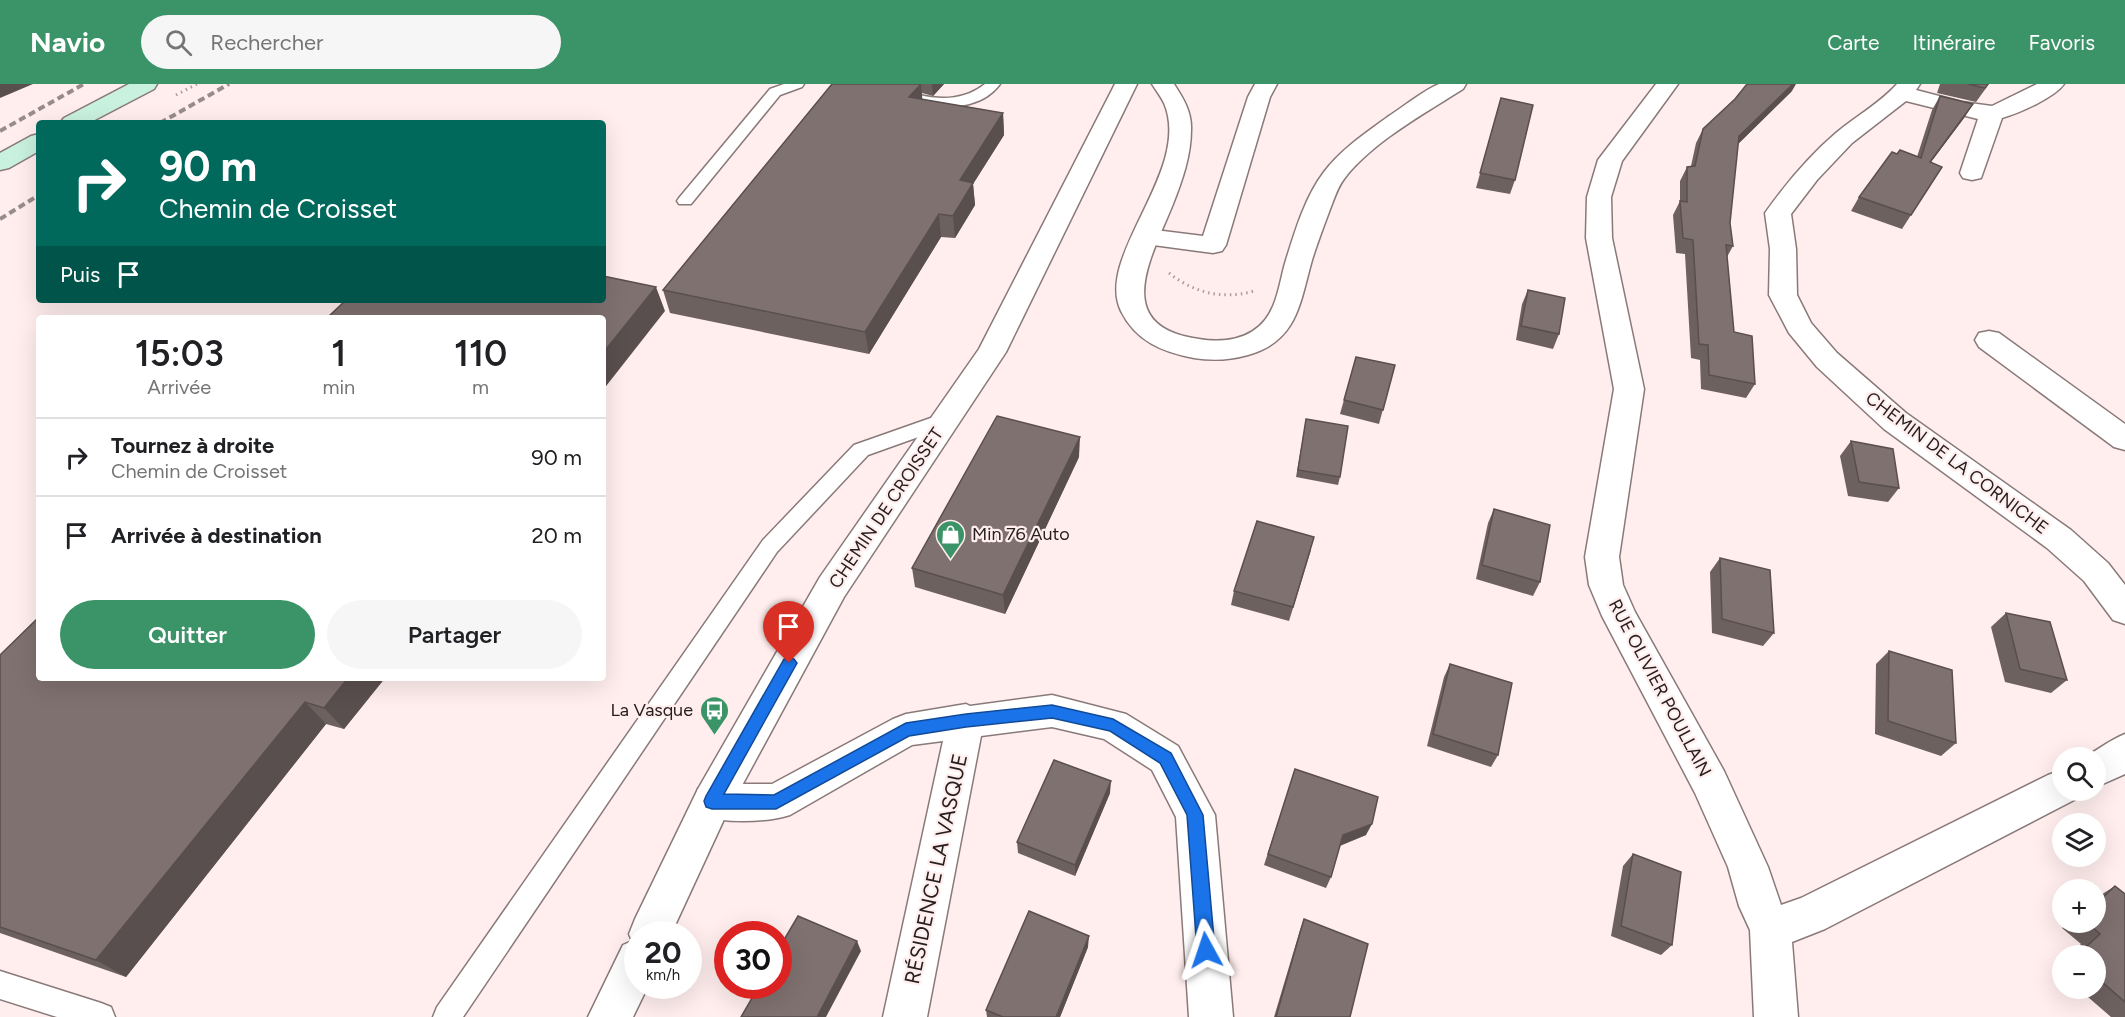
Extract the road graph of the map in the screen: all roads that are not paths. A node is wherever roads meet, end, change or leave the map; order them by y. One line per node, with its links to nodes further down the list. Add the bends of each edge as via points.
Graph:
1 (146, 84): 13 (main road)
2 (797, 84): 17 (lane, via 775,92)
3 (993, 84): 11 (lane, via 988,91 941,104)
4 (1126, 84): 20 (street, CHEMIN DE CROISSET, via 992,351)
5 (1163, 84): 18 (street, via 1173,94 1181,124 1171,178)
6 (1266, 84): 18 (street, via 1212,245)
7 (1455, 84): 18 (street, via 1369,141 1332,178 1303,248 1285,315 1272,332 1255,343 1235,350 1184,347 1159,338 1136,317 1129,295 1130,276)
8 (1667, 84): 29 (street, RUE OLIVIER POULLAIN, via 1610,160 1599,197 1599,238 1629,389 1602,557 1606,585 1619,616 1729,821)
9 (2054, 84): 12 (street)
10 (1905, 89): 12 (street, via 1960,108); 22 (street, CHEMIN DE LA CORNICHE, via 1844,138 1778,213 1783,295 1799,327 1827,360 1896,421 2059,539 2096,572)
11 (907, 96)
12 (1992, 113): 16 (street)
13 (78, 120)
14 (36, 143): 15 (main road)
15 (0, 163)
16 (1972, 173)
17 (685, 201)
18 (1147, 237)
19 (1989, 340): 21 (street)
20 (945, 420): 27 (street, CHEMIN DE CROISSET, via 832,586); 33 (lane, via 861,450 770,546)
21 (2125, 439)
22 (2125, 610)
23 (966, 720): 27 (street, via 906,730 776,802); 35 (street, RÉSIDENCE LA VASQUE); 36 (street, via 1052,711 1113,725 1165,758 1195,815)
24 (2125, 751): 25 (street)
25 (2106, 765)
26 (2052, 792): 29 (street, via 1810,915)
27 (712, 801): 28 (street, CHEMIN DE CROISSET)
28 (656, 921)
29 (1771, 929): 37 (street, RUE OLIVIER POULLAIN)
30 (0, 985): 32 (lane)
31 (624, 988): 34 (street)
32 (101, 1017)
33 (447, 1017)
34 (610, 1017)
35 (905, 1017)
36 (1212, 1017)
37 (1776, 1017)

